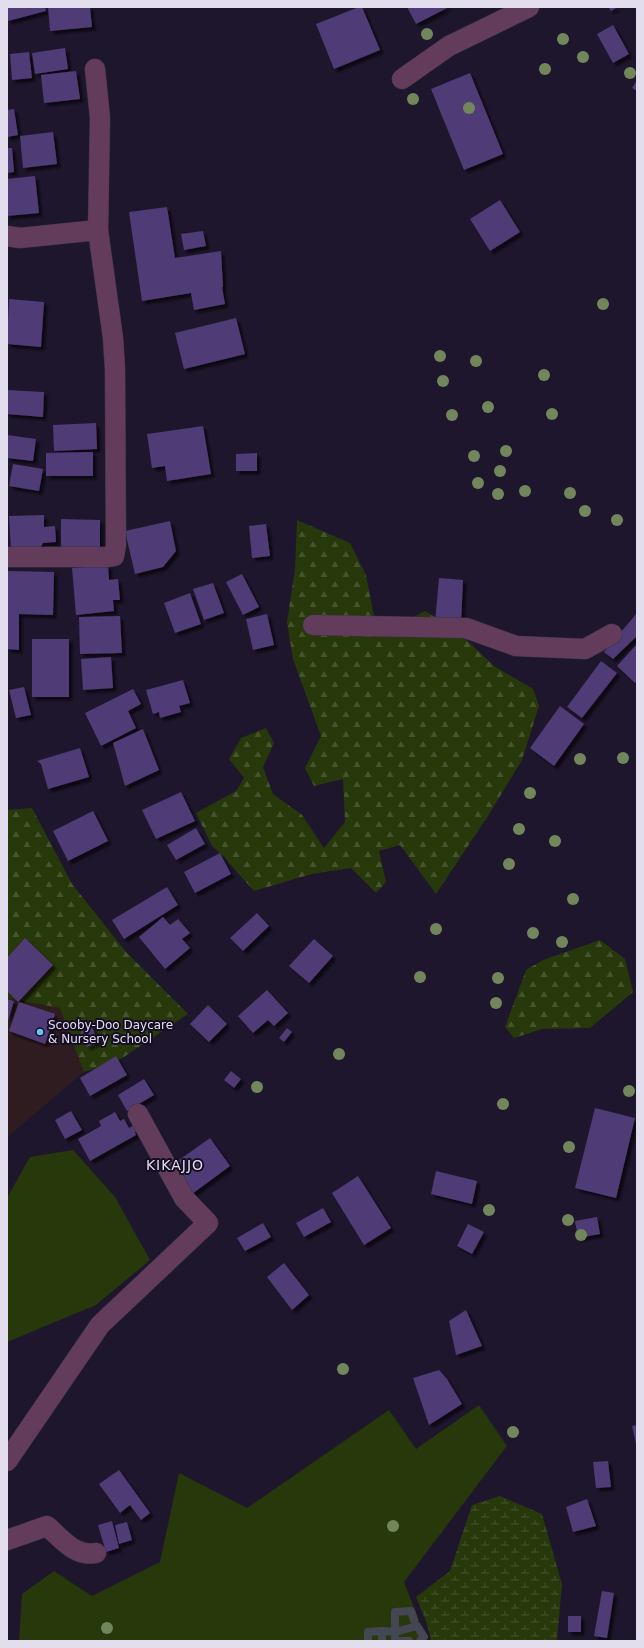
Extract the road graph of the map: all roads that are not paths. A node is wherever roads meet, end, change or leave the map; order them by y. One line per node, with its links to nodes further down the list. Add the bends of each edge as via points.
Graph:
1 (529, 7): 3 (street, via 449,46)
2 (95, 69): 4 (street, via 100,118)
3 (402, 80)
4 (98, 230): 5 (street, via 20,238); 6 (street, via 115,368 114,556)
5 (7, 236)
6 (7, 557)
7 (313, 625): 8 (street, via 466,628 516,646 586,649)
8 (612, 634)
9 (138, 1114): 10 (street, via 184,1198 208,1223 100,1325)
10 (7, 1461)
11 (7, 1540): 12 (street, via 47,1526 76,1551)
12 (96, 1553)

